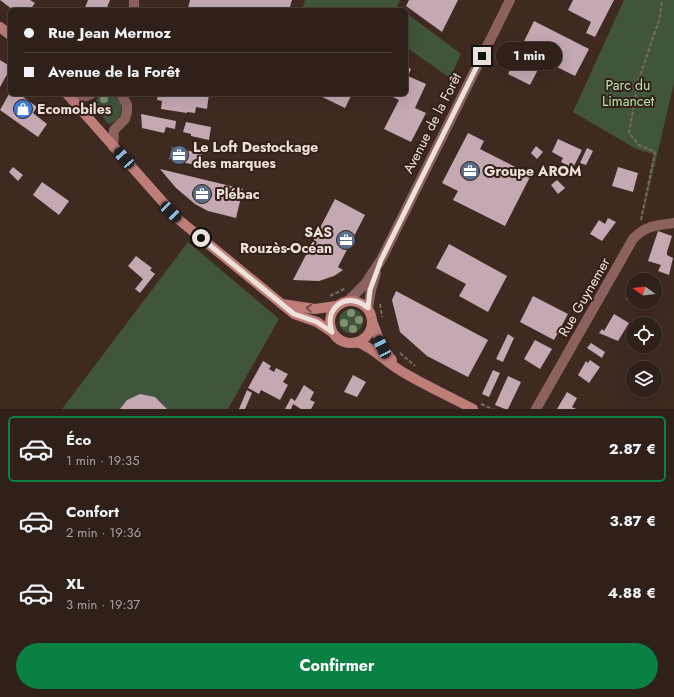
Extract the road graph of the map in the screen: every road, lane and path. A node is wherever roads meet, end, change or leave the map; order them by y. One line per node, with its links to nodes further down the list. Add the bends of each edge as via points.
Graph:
1 (510, 0): 17 (street, Avenue de la Forêt)
2 (662, 0): 16 (path, via 660,17 638,82 629,133 639,145 655,152)
3 (0, 27): 4 (street)
4 (8, 33)
5 (69, 96): 11 (street)
6 (71, 96): 7 (street)
7 (89, 96): 11 (street)
8 (122, 96): 10 (street, via 127,105)
9 (130, 96): 10 (street)
10 (127, 112): 13 (street, via 125,119)
11 (85, 113): 12 (street)
12 (98, 129): 13 (street); 14 (street)
13 (114, 130): 14 (street)
14 (113, 147): 20 (street, via 178,219)
15 (674, 223): 16 (street)
16 (640, 231): 32 (street, Rue Guynemer)
17 (365, 290): 18 (path, via 357,286 348,287); 19 (street, Avenue de la Forêt); 22 (street, Avenue de la Forêt); 23 (path, via 378,297)
18 (327, 299)
19 (349, 300): 21 (street); 22 (street, via 362,303)
20 (282, 304): 21 (street, one-way to 20, via 315,309); 25 (street, via 294,314 317,322)
21 (336, 306): 25 (street, via 330,318)
22 (368, 308): 24 (street)
23 (383, 320)
24 (372, 321): 26 (street, via 368,334); 29 (street, via 382,347)
25 (332, 332): 26 (street, via 343,342)
26 (357, 342): 29 (street)
27 (398, 351): 28 (path)
28 (418, 369)
29 (401, 371): 30 (street)
30 (476, 406): 31 (path)
31 (493, 409)
32 (536, 409)

